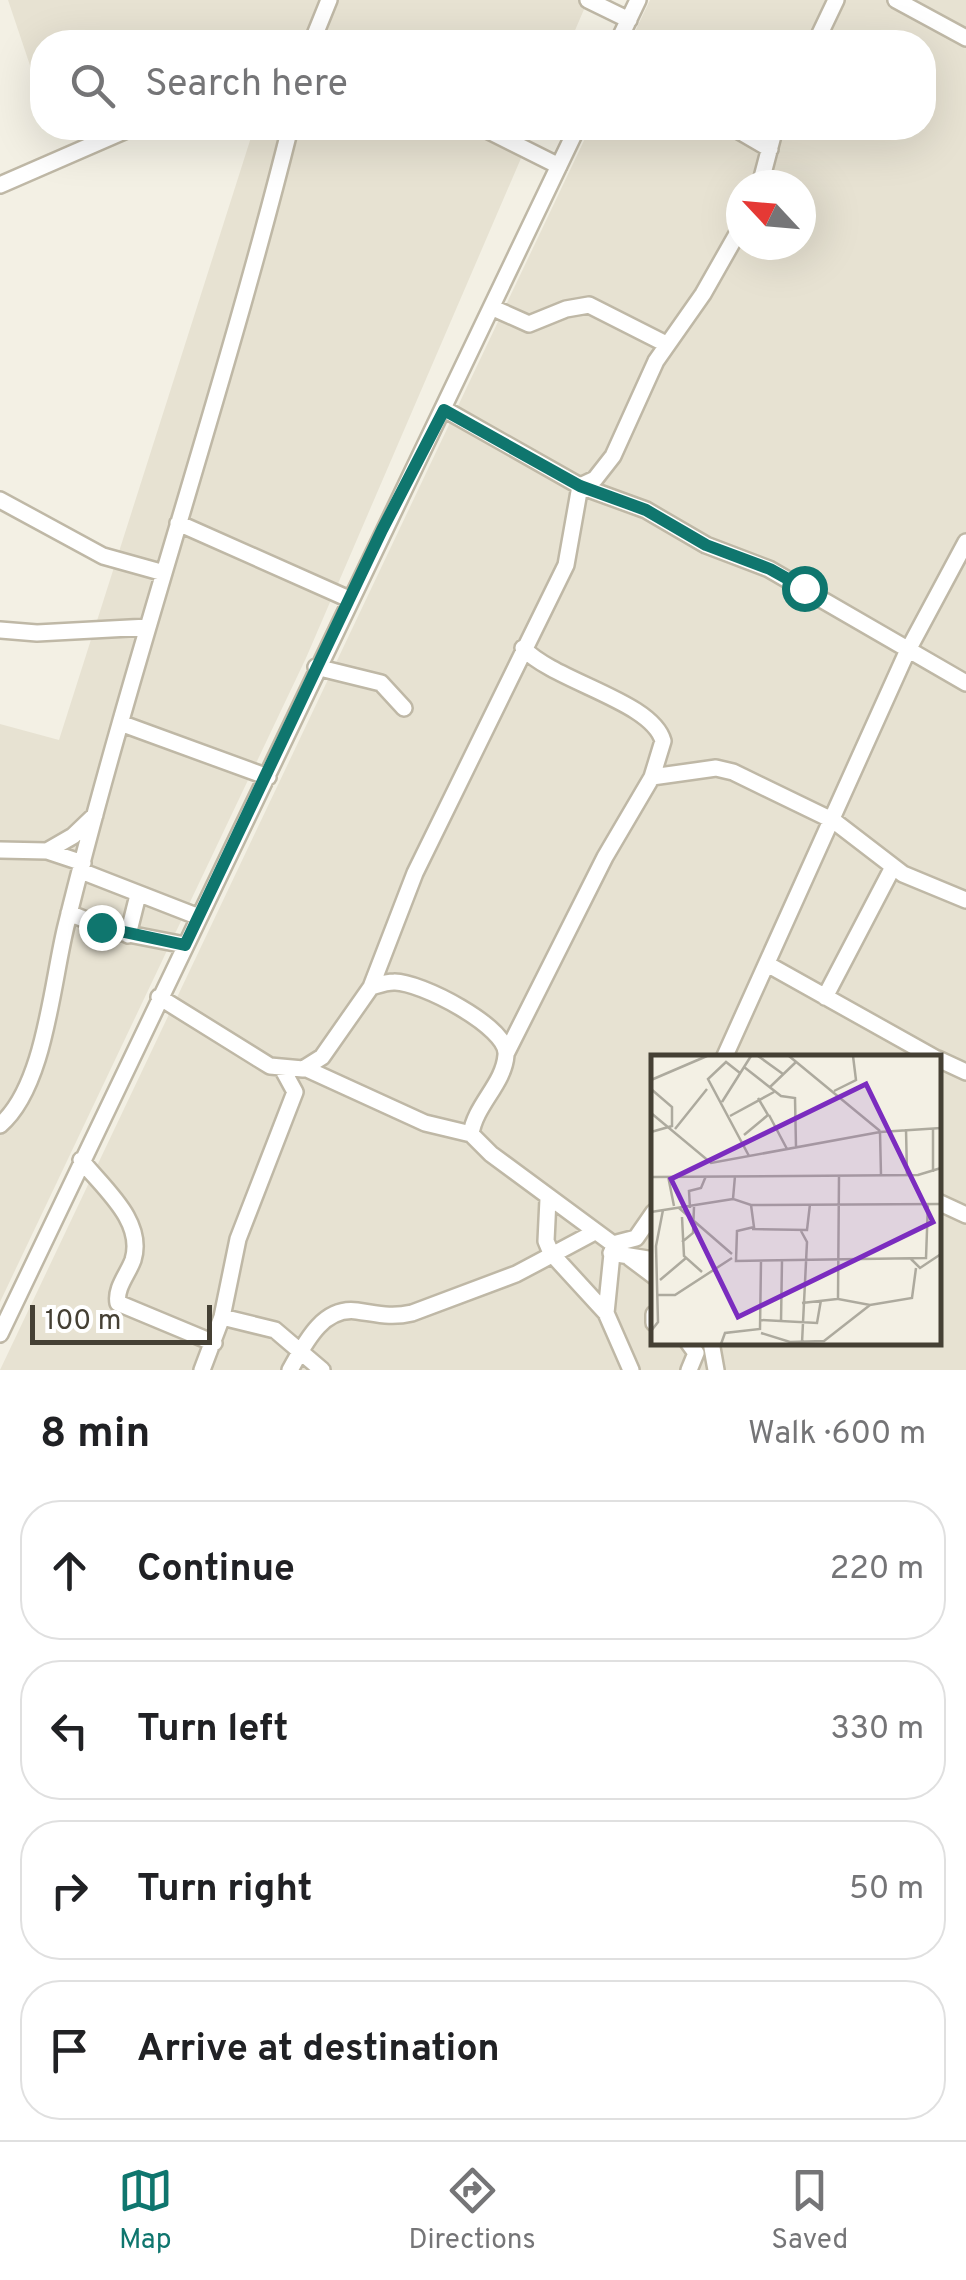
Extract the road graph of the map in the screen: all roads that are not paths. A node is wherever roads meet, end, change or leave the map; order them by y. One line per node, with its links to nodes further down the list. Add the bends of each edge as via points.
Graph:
1 (328, 0): 7 (street)
2 (588, 0): 6 (street)
3 (638, 0): 6 (street)
4 (836, 0): 9 (street)
5 (896, 0): 10 (street)
6 (629, 20): 8 (street)
7 (317, 30)
8 (624, 30)
9 (822, 30)
10 (966, 38)
11 (103, 140): 20 (street)
12 (287, 140): 27 (street)
13 (507, 140): 18 (street)
14 (571, 140): 18 (street)
15 (755, 140): 17 (street)
16 (772, 140): 17 (street)
17 (770, 149): 19 (street)
18 (558, 166): 22 (street)
19 (764, 170)
20 (0, 185)
21 (726, 254): 23 (street)
22 (493, 308): 23 (street, via 530,324 589,305); 24 (street)
23 (666, 344): 25 (street, via 612,456 596,479)
24 (444, 410): 25 (street); 30 (street)
25 (580, 486): 33 (street, via 566,565); 34 (street, via 770,569)
26 (0, 500): 29 (street, via 103,556)
27 (178, 523): 29 (street); 30 (street)
28 (966, 542): 34 (street)
29 (164, 573): 31 (street)
30 (349, 599): 35 (street)
31 (148, 628): 32 (street); 38 (street)
32 (0, 630)
33 (523, 648): 40 (street, via 544,668 652,720 662,741); 53 (street, via 415,873)
34 (907, 652): 36 (street); 42 (street)
35 (316, 667): 37 (street, via 381,683); 39 (street)
36 (966, 683)
37 (404, 708)
38 (122, 724): 39 (street); 41 (street)
39 (268, 777): 50 (street)
40 (652, 777): 42 (street, via 716,768 733,772); 59 (street, via 604,857)
41 (97, 812): 44 (street); 45 (street)
42 (834, 821): 46 (street); 54 (street)
43 (0, 850): 44 (street)
44 (47, 850): 45 (street)
45 (82, 867): 47 (street); 49 (street)
46 (893, 867): 48 (street); 58 (street)
47 (138, 895): 50 (street); 51 (street)
48 (966, 900)
49 (69, 913): 51 (street); 67 (street, via 36,1060 19,1102)
50 (199, 918): 52 (street)
51 (128, 935): 52 (street)
52 (185, 945): 57 (street)
53 (385, 955): 55 (street); 56 (street)
54 (767, 964): 58 (street); 60 (street)
55 (396, 981): 56 (street); 59 (street, via 484,1020 501,1035)
56 (370, 987): 63 (street)
57 (159, 997): 64 (street, via 217,1037); 69 (street)
58 (824, 997): 61 (street)
59 (507, 1052): 68 (street)
60 (725, 1055)
61 (931, 1055)
62 (941, 1060): 65 (street)
63 (310, 1068): 64 (street); 66 (street); 68 (street, via 424,1123)
64 (283, 1070): 66 (street)
65 (966, 1072)
66 (294, 1092): 80 (street, via 234,1252)
67 (0, 1125)
68 (471, 1134): 70 (street)
69 (81, 1160): 81 (street); 82 (street, via 133,1226 134,1258 116,1300)
70 (548, 1199): 74 (street); 76 (street)
71 (941, 1203): 72 (street)
72 (966, 1214)
73 (651, 1216): 75 (street)
74 (594, 1233): 75 (street); 76 (street)
75 (617, 1251): 77 (street); 78 (street); 79 (street)
76 (550, 1253): 79 (street); 85 (street, via 516,1274 412,1313 336,1314)
77 (651, 1259)
78 (651, 1274)
79 (606, 1313): 89 (street)
80 (222, 1316): 82 (street); 85 (street, via 275,1330)
81 (0, 1334)
82 (214, 1343): 86 (street)
83 (690, 1345): 90 (street, via 696,1352)
84 (711, 1345): 91 (street)
85 (300, 1352): 87 (street); 88 (street)
86 (202, 1370)
87 (290, 1370)
88 (322, 1370)
89 (631, 1370)
90 (689, 1370)
91 (716, 1370)

